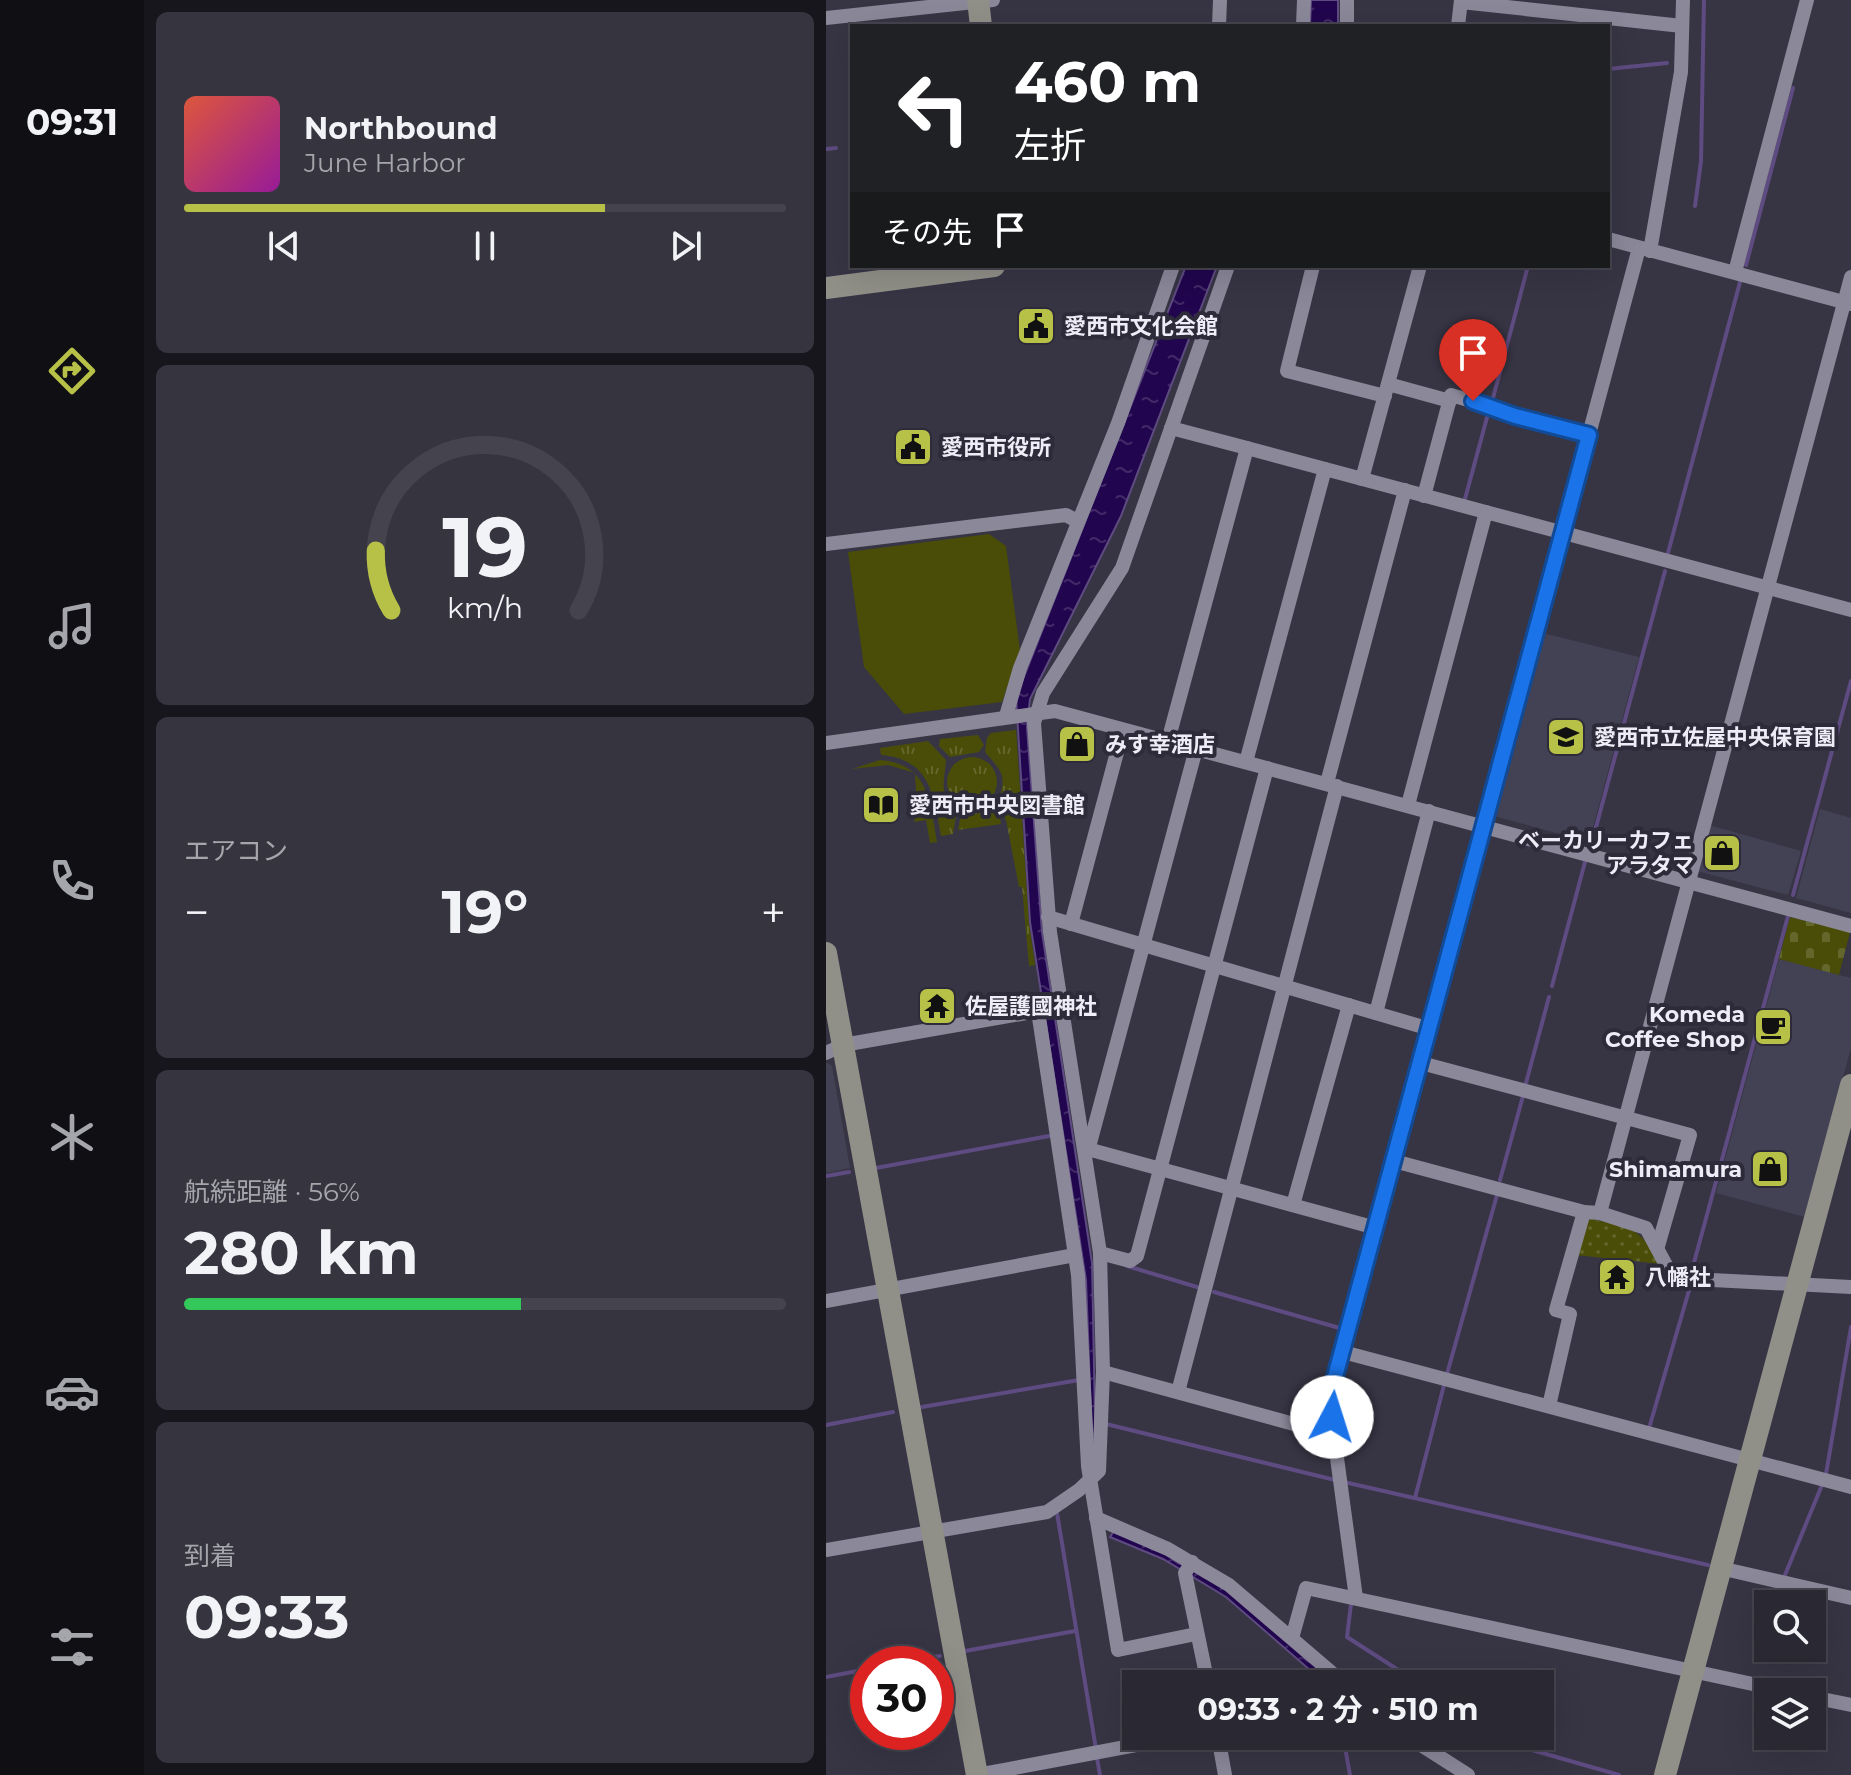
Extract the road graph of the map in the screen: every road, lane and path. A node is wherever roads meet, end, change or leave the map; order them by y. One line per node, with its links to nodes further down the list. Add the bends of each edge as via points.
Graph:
1 (1220, 0): 10 (street)
2 (1304, 0): 11 (street)
3 (1347, 0): 12 (street)
4 (1683, 0): 14 (street)
5 (1807, 0): 22 (street)
6 (983, 1): 8 (street); 9 (street)
7 (1461, 1): 13 (street); 14 (street)
8 (826, 18)
9 (981, 24)
10 (1219, 24)
11 (1303, 24)
12 (1347, 24)
13 (1458, 24)
14 (1682, 26): 16 (street, via 1681,72)
15 (1610, 240): 16 (street)
16 (1645, 250): 22 (street); 29 (street)
17 (979, 268): 24 (street)
18 (1172, 268): 36 (street)
19 (1227, 268): 28 (street)
20 (1313, 268): 26 (street, via 1287,371)
21 (1419, 268): 26 (street)
22 (1735, 272): 25 (street)
23 (1851, 277): 25 (street)
24 (826, 288)
25 (1848, 304): 39 (street)
26 (1386, 390): 27 (street); 32 (street)
27 (1450, 401): 29 (street, via 1451,395); 34 (street)
28 (1171, 428): 30 (street); 41 (street, via 1122,568 1043,693)
29 (1589, 435): 37 (street)
30 (1247, 448): 31 (street); 43 (street)
31 (1325, 469): 32 (street); 46 (street)
32 (1362, 479): 33 (street)
33 (1405, 490): 34 (street); 48 (street)
34 (1424, 496): 35 (street)
35 (1486, 512): 37 (street); 49 (street)
36 (1077, 521): 38 (street, via 1066,515); 41 (street, via 1020,668)
37 (1564, 533): 39 (street); 51 (street)
38 (826, 544)
39 (1766, 587): 40 (street); 52 (street)
40 (1851, 610)
41 (1021, 714): 42 (street, via 1055,711); 44 (street); 53 (street, via 1035,756)
42 (1123, 730): 43 (street); 54 (street)
43 (1168, 741): 45 (street)
44 (826, 743)
45 (1196, 749): 46 (street); 56 (street)
46 (1246, 762): 47 (street)
47 (1267, 768): 48 (street); 58 (street)
48 (1332, 785): 49 (street); 59 (street)
49 (1408, 805): 50 (street)
50 (1429, 811): 51 (street); 61 (street)
51 (1484, 827): 52 (street); 62 (street)
52 (1688, 882): 55 (street); 66 (street)
53 (1048, 917): 54 (street); 67 (street)
54 (1071, 924): 56 (street)
55 (1851, 926)
56 (1143, 945): 58 (street); 67 (street)
57 (826, 953): 63 (street)
58 (1213, 965): 59 (street); 69 (street)
59 (1283, 986): 60 (street); 70 (street)
60 (1349, 1005): 61 (street); 71 (street)
61 (1376, 1013): 62 (street)
62 (1430, 1029): 64 (street)
63 (834, 1049): 77 (street, via 1038,1011); 80 (street)
64 (1421, 1063): 66 (street); 68 (street)
65 (1851, 1085): 78 (street)
66 (1625, 1119): 73 (street); 75 (street, via 1690,1135)
67 (1086, 1147): 69 (street); 76 (street)
68 (1394, 1161): 72 (street); 74 (street)
69 (1160, 1167): 70 (street); 76 (street, via 1137,1256 1130,1261)
70 (1229, 1187): 71 (street); 84 (street)
71 (1293, 1205): 74 (street)
72 (1584, 1212): 73 (street); 85 (street, via 1556,1310 1570,1314)
73 (1600, 1213): 75 (street, via 1646,1228)
74 (1376, 1228): 82 (street)
75 (1658, 1246): 78 (street, via 1673,1278)
76 (1100, 1253): 83 (street)
77 (1075, 1255): 80 (street); 88 (street)
78 (1796, 1285): 79 (street); 87 (street)
79 (1851, 1287)
80 (887, 1289): 81 (street); 91 (street)
81 (826, 1301)
82 (1343, 1352): 85 (street); 86 (street, via 1329,1399)
83 (1103, 1372): 84 (street); 88 (street, via 1099,1471)
84 (1178, 1392): 86 (street)
85 (1549, 1406): 87 (street)
86 (1334, 1435): 95 (street)
87 (1749, 1460): 89 (street); 94 (street)
88 (1090, 1480): 90 (street); 91 (street, via 1047,1512)
89 (1851, 1487)
90 (1096, 1518): 93 (street); 97 (street, via 1118,1650)
91 (931, 1530): 92 (street); 108 (street)
92 (826, 1550)
93 (1188, 1568): 97 (street); 98 (street, via 1229,1585)
94 (1720, 1568): 96 (street); 101 (street)
95 (1356, 1598): 98 (street, via 1306,1588); 101 (street)
96 (1851, 1598)
97 (1196, 1634): 99 (street)
98 (1292, 1638): 100 (street)
99 (1205, 1670)
100 (1329, 1670)
101 (1693, 1671): 102 (street); 111 (street)
102 (1754, 1684)
103 (1826, 1700): 104 (street)
104 (1851, 1705)
105 (1122, 1748): 108 (street)
106 (1221, 1750): 109 (street)
107 (1429, 1750): 110 (street)
108 (977, 1775)
109 (1225, 1775)
110 (1468, 1775)
111 (1665, 1775)

